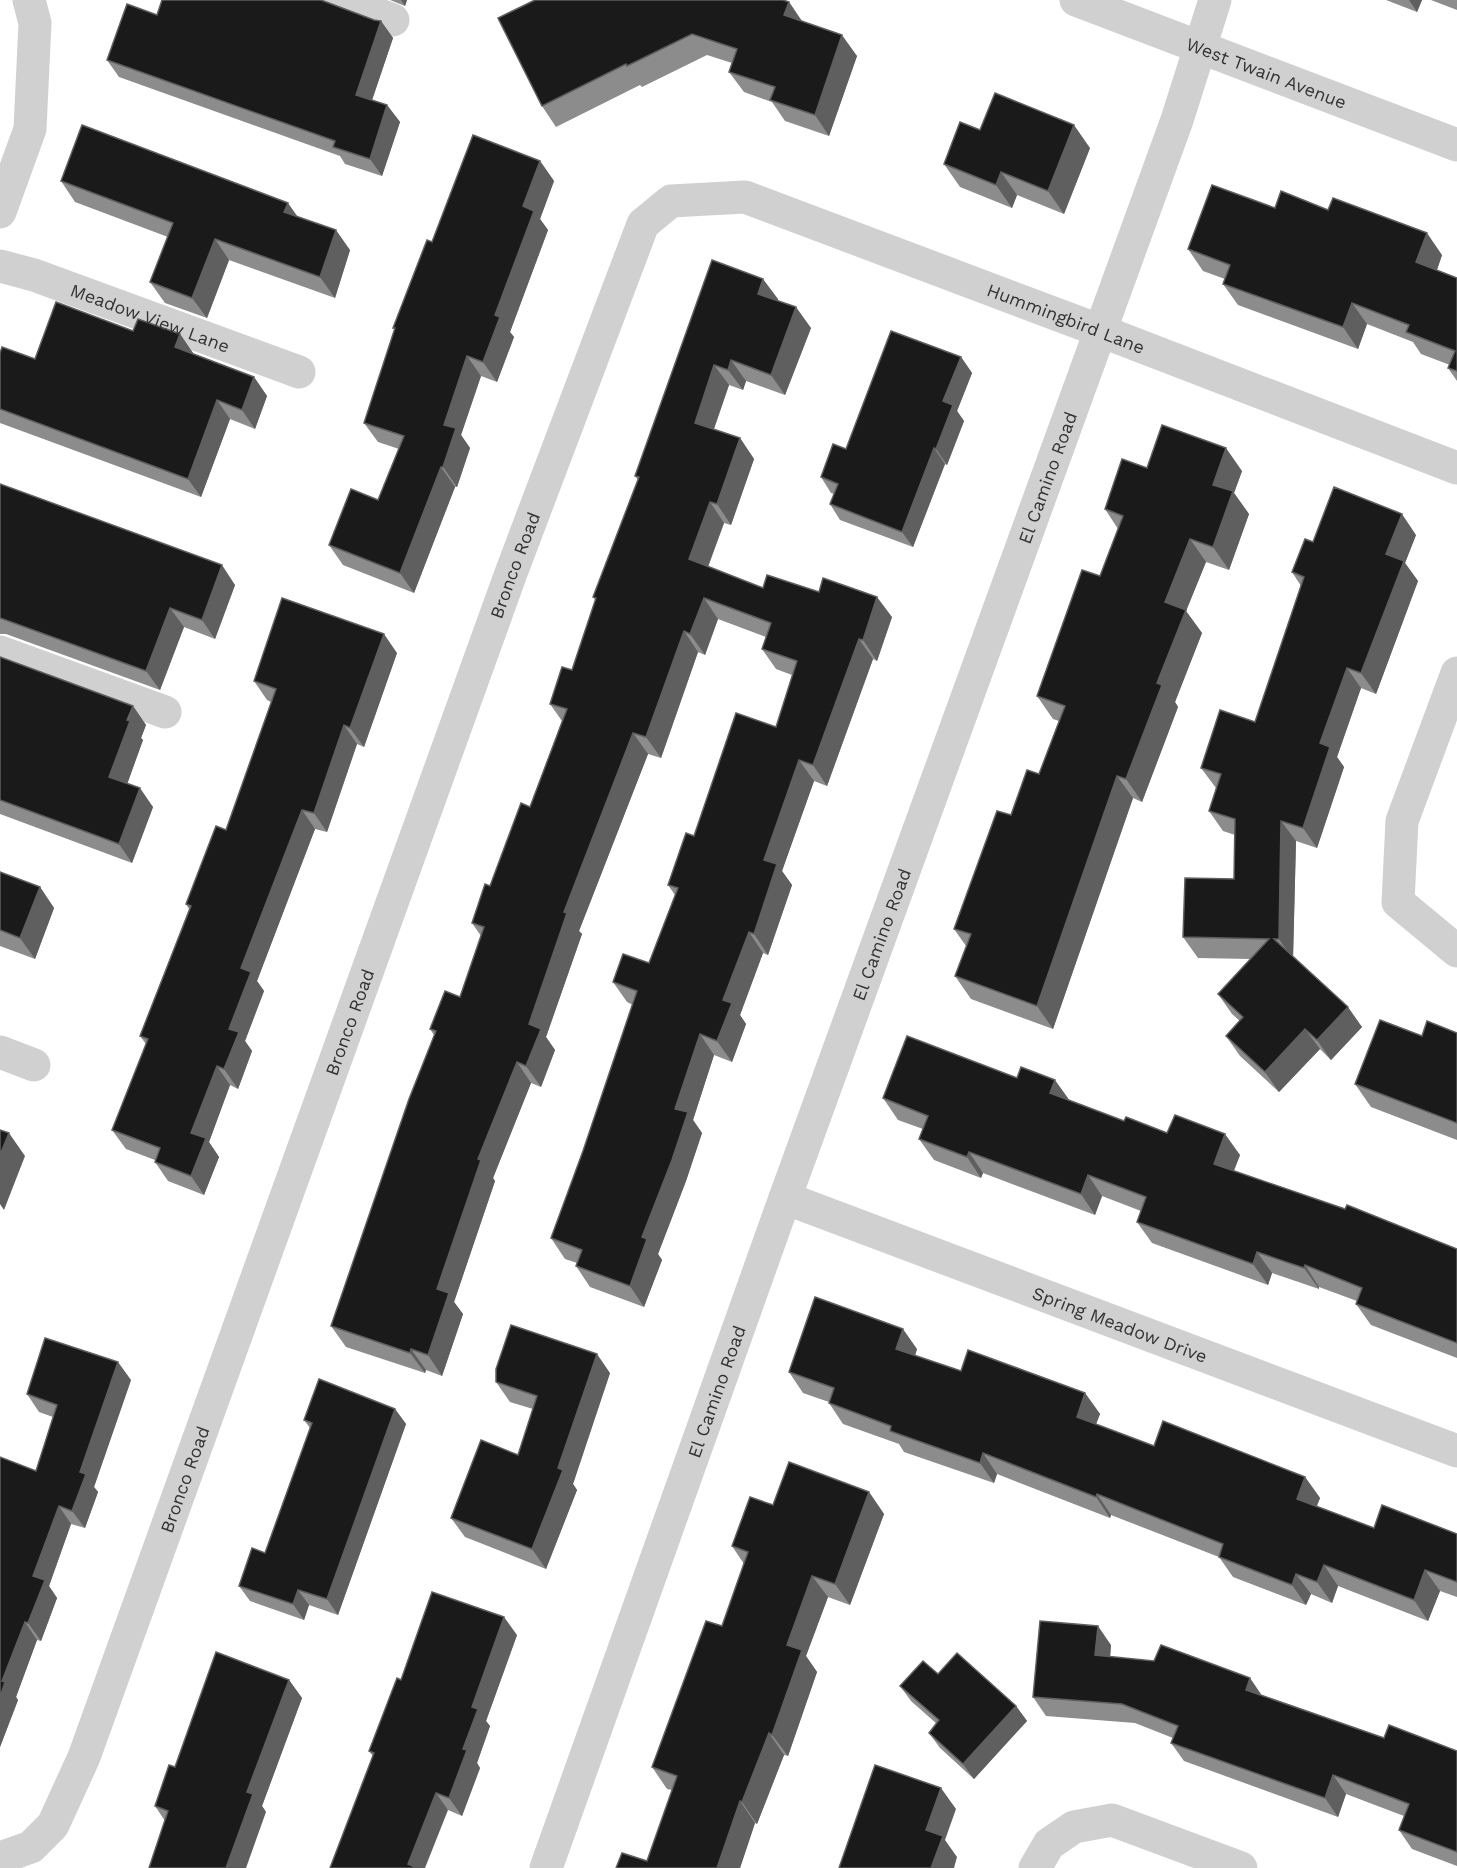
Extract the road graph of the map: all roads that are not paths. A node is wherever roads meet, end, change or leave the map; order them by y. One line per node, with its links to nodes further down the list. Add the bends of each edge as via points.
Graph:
1 (29, 0): 9 (street, via 35,22 30,129)
2 (340, 0): 5 (street)
3 (1076, 0): 6 (street, West Twain Avenue)
4 (1215, 0): 6 (street, El Camino Road)
5 (393, 20)
6 (1200, 47): 7 (street, West Twain Avenue); 11 (street, El Camino Road)
7 (1457, 145)
8 (671, 201): 11 (street, Hummingbird Lane, via 745,197); 22 (street, Bronco Road, via 643,224 511,573 84,1757 53,1825 31,1847)
9 (0, 212)
10 (0, 266): 12 (street, Meadow View Lane)
11 (1101, 331): 13 (street, Hummingbird Lane); 20 (street, El Camino Road)
12 (299, 372)
13 (1457, 468)
14 (0, 652): 16 (street)
15 (1457, 673): 17 (street, via 1402,821 1398,902)
16 (165, 712)
17 (1457, 951)
18 (0, 1052): 19 (street)
19 (34, 1065)
20 (785, 1198): 21 (street, Spring Meadow Drive); 23 (street, El Camino Road)
21 (1457, 1451)
22 (0, 1858)
23 (546, 1868)
24 (1035, 1868): 25 (street, via 1049,1844 1074,1827 1112,1820)
25 (1241, 1868)

